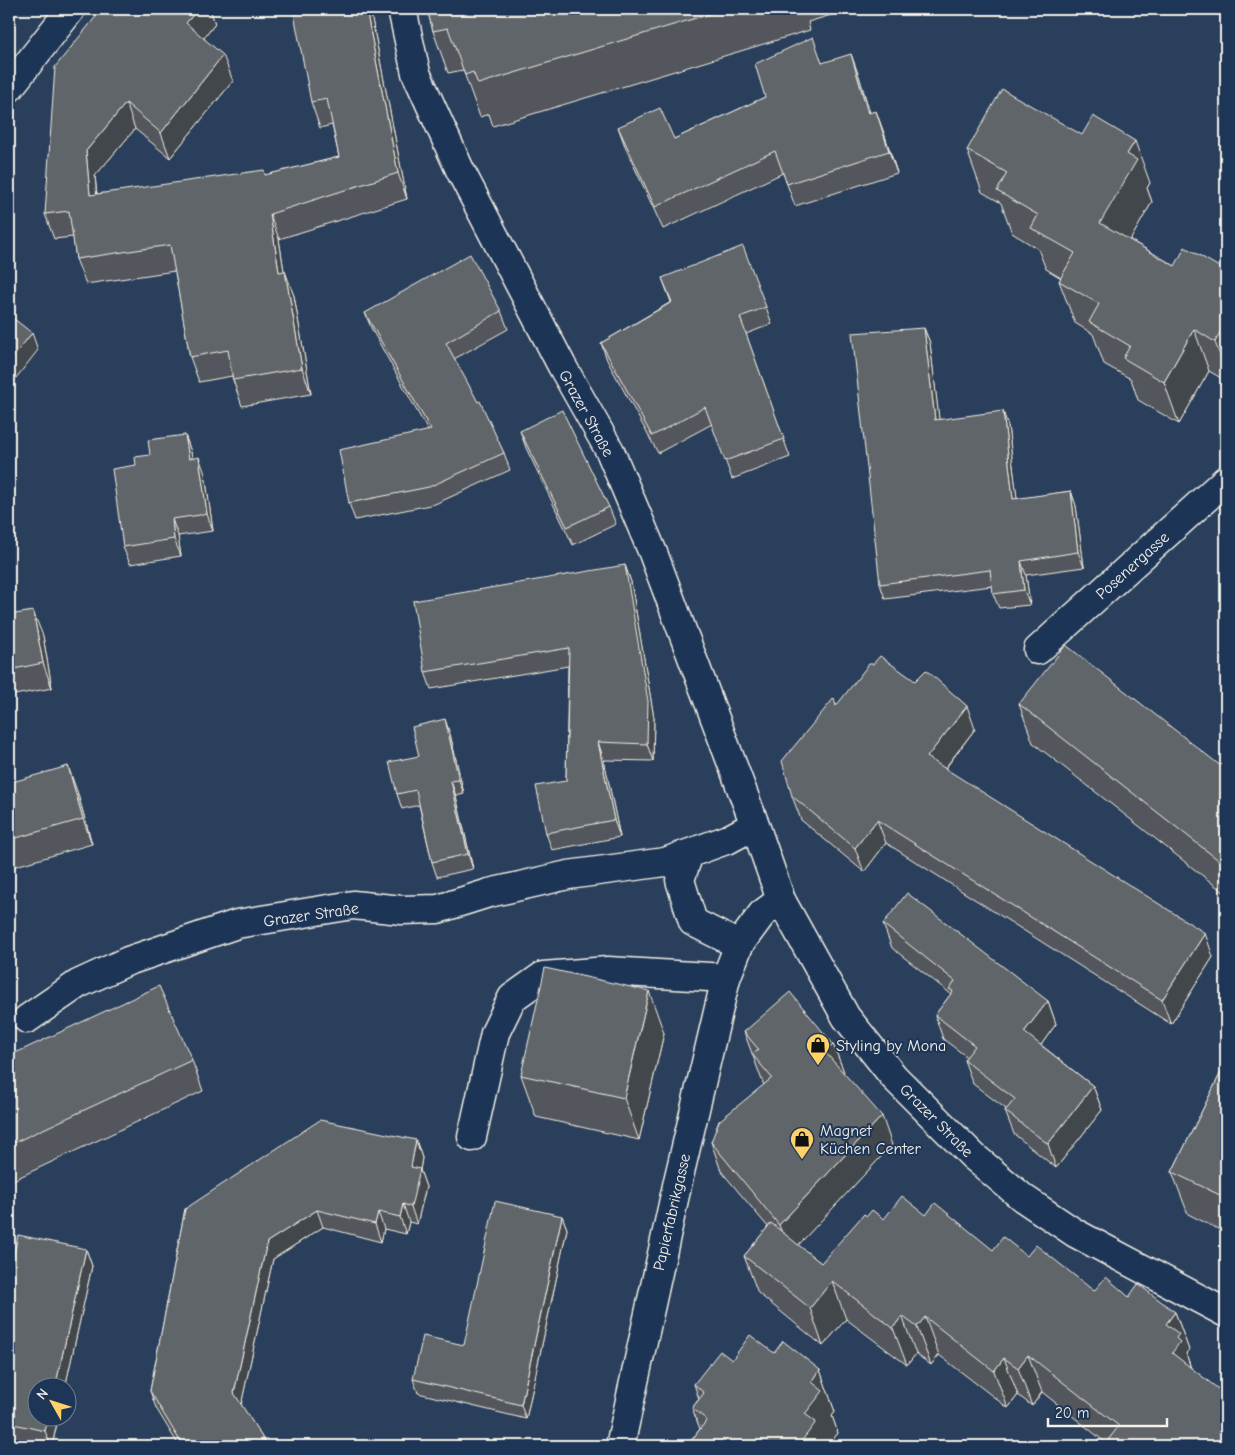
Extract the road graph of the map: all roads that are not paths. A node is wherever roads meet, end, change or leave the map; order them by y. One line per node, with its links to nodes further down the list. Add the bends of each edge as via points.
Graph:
1 (71, 9): 3 (street)
2 (402, 9): 6 (street, Grazer Straße, via 416,73 460,170 610,451 653,553)
3 (9, 88)
4 (1226, 480): 5 (street, Posenergasse)
5 (1038, 650)
6 (755, 826): 7 (street, Grazer Straße); 8 (street, Grazer Straße)
7 (689, 854): 9 (street, via 680,880 693,922); 11 (street, Grazer Straße, via 665,862 568,875 489,893 438,909 402,910 353,905 237,924 128,961 78,984)
8 (781, 900): 9 (street, Papierfabrikgasse, via 762,914); 13 (street, Grazer Straße, via 846,1017 894,1077 973,1156 1048,1216 1141,1269)
9 (739, 945): 10 (street, Papierfabrikgasse)
10 (726, 978): 12 (street, via 608,971 543,976 512,998 495,1033); 14 (street, Papierfabrikgasse)
11 (26, 1019)
12 (472, 1137)
13 (1226, 1312)
14 (620, 1446)

